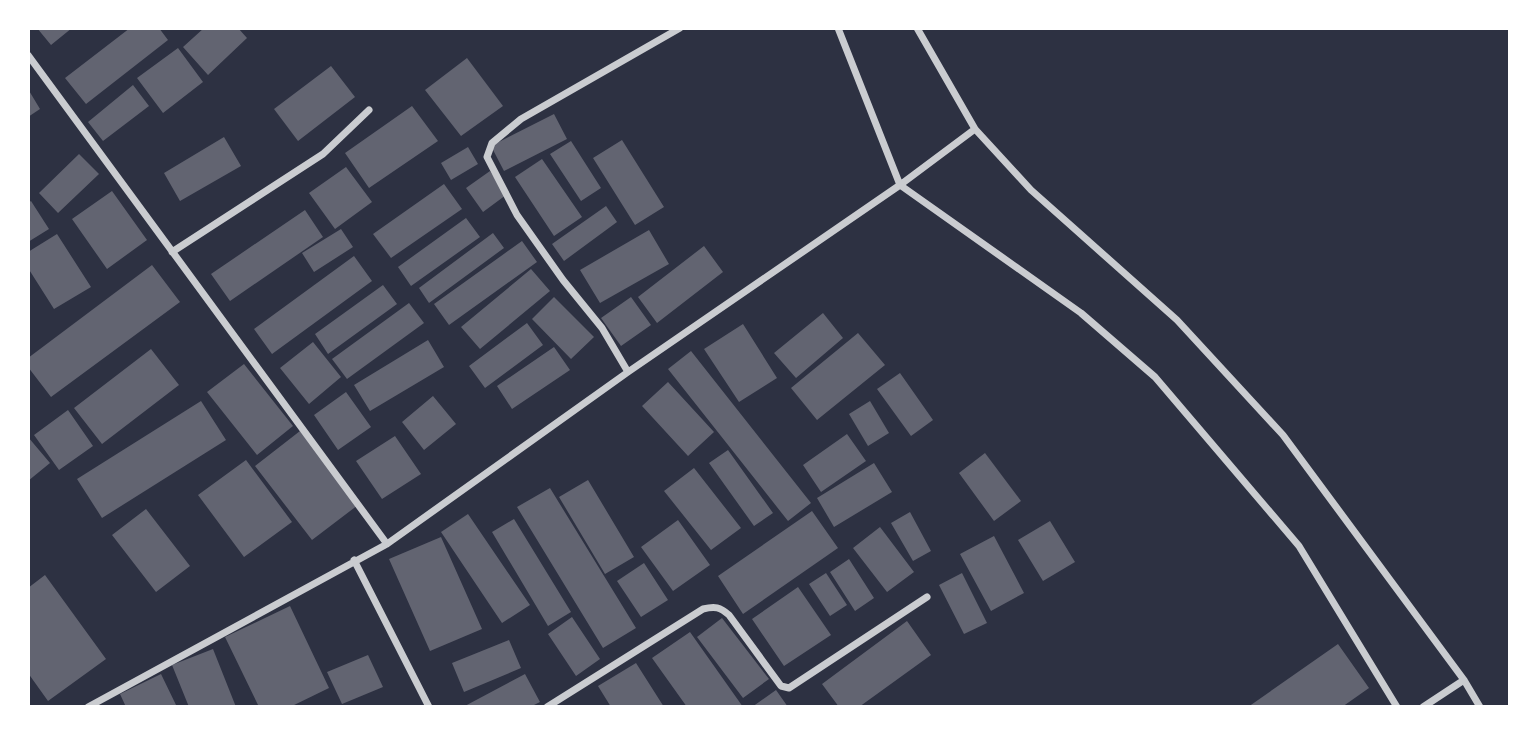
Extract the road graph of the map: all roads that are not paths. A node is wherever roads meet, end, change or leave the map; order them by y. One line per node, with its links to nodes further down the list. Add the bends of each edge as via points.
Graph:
1 (680, 28): 9 (street, via 521,120 492,143 487,157 517,215 602,328)
2 (838, 28): 7 (street)
3 (917, 28): 6 (street)
4 (28, 55): 8 (street)
5 (369, 110): 8 (street, via 323,154)
6 (975, 129): 7 (street); 13 (street, via 1031,190 1177,320 1283,435)
7 (900, 185): 9 (street); 18 (street, via 1081,313 1155,377 1299,546)
8 (173, 252): 10 (street)
9 (628, 372): 10 (street)
10 (387, 544): 11 (street)
11 (354, 560): 15 (street); 16 (street)
12 (928, 597): 17 (street, via 789,688 781,686 729,615 713,606)
13 (1464, 680): 14 (street); 19 (street)
14 (1425, 705)
15 (88, 707)
16 (429, 707)
17 (547, 707)
18 (1397, 707)
19 (1480, 707)

